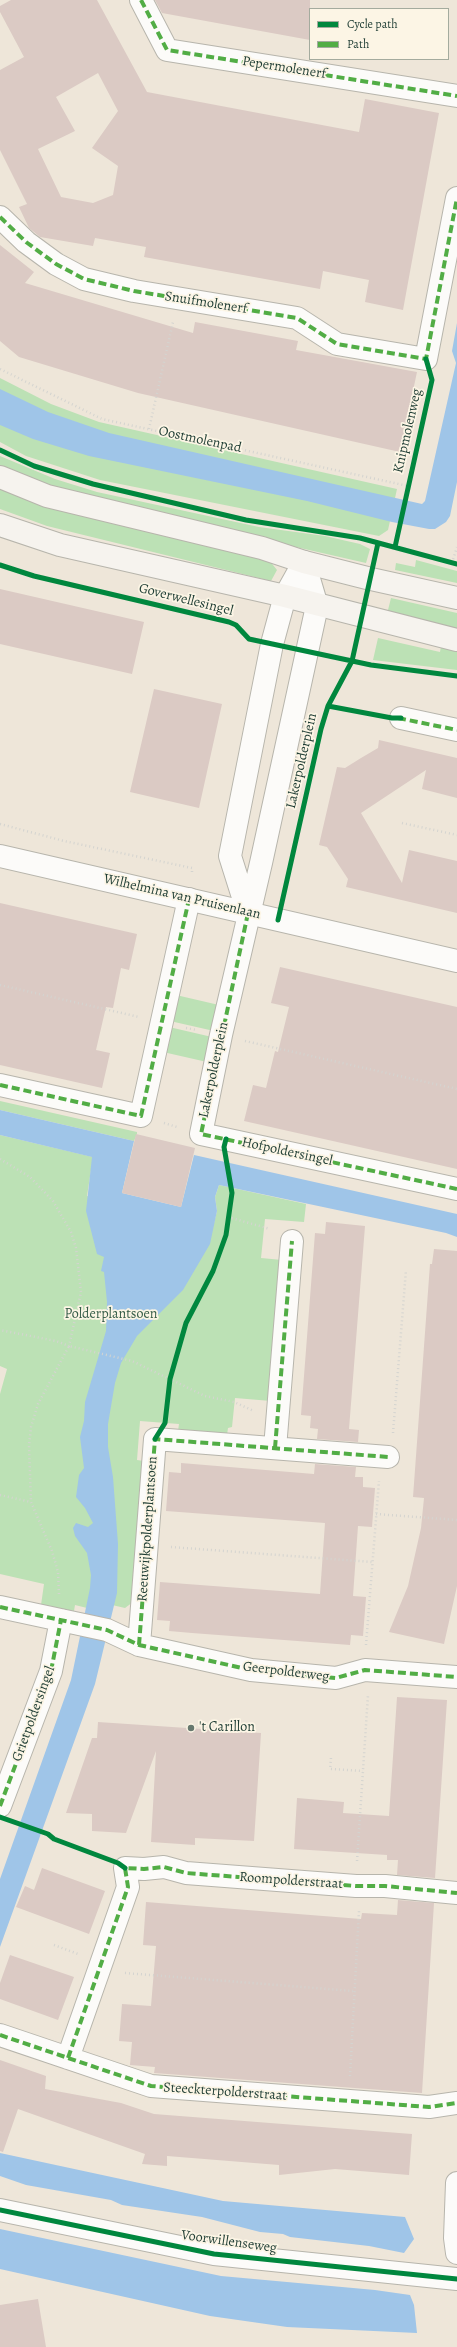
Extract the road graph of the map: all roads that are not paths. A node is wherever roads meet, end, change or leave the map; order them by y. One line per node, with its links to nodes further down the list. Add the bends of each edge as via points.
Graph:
1 (141, 0): 2 (street, Pepermolenerf, via 167,50)
2 (457, 96)
3 (457, 198): 4 (street, Snuifmolenerf, via 426,359 337,344 297,318 134,291 84,279 56,264 26,242)
4 (0, 217)
5 (0, 477): 7 (main road, via 47,496 262,548)
6 (0, 525): 8 (main road, Goverwellesingel, via 60,545)
7 (304, 562): 8 (street); 9 (main road); 10 (street, Lakerpolderplein)
8 (285, 596): 10 (main road, Goverwellesingel); 16 (street, via 272,644 230,856)
9 (457, 598)
10 (317, 606): 11 (main road, Goverwellesingel); 16 (street, Lakerpolderplein)
11 (457, 640)
12 (401, 718): 13 (street)
13 (457, 730)
14 (0, 856): 15 (street, Wilhelmina van Pruisenlaan)
15 (189, 899): 16 (street, Wilhelmina van Pruisenlaan); 18 (street, via 141,1116)
16 (248, 913): 17 (street, Wilhelmina van Pruisenlaan); 19 (street, Lakerpolderplein)
17 (457, 961)
18 (0, 1085)
19 (201, 1134): 20 (street, Hofpoldersingel)
20 (457, 1189)
21 (292, 1241): 22 (street)
22 (275, 1448): 23 (street, Reeuwijkpolderplantsoen); 26 (street, Reeuwijkpolderplantsoen, via 155,1439)
23 (384, 1457)
24 (0, 1607): 25 (street)
25 (61, 1620): 26 (street, Geerpolderweg, via 107,1630); 28 (street, Grietpoldersingel, via 50,1671)
26 (139, 1645): 27 (street, Geerpolderweg, via 251,1670 336,1678 367,1670)
27 (457, 1677)
28 (0, 1806)
29 (457, 1893): 31 (street, Roompolderstraat, via 186,1873 164,1867 125,1868 128,1887)
30 (0, 2035): 31 (street, Steeckterpolderstraat)
31 (68, 2058): 32 (street, Steeckterpolderstraat, via 151,2086 429,2107)
32 (457, 2103)
33 (457, 2183): 35 (street)
34 (0, 2210): 36 (street, Voorwillenseweg, via 214,2254)
35 (457, 2253)
36 (457, 2278)

